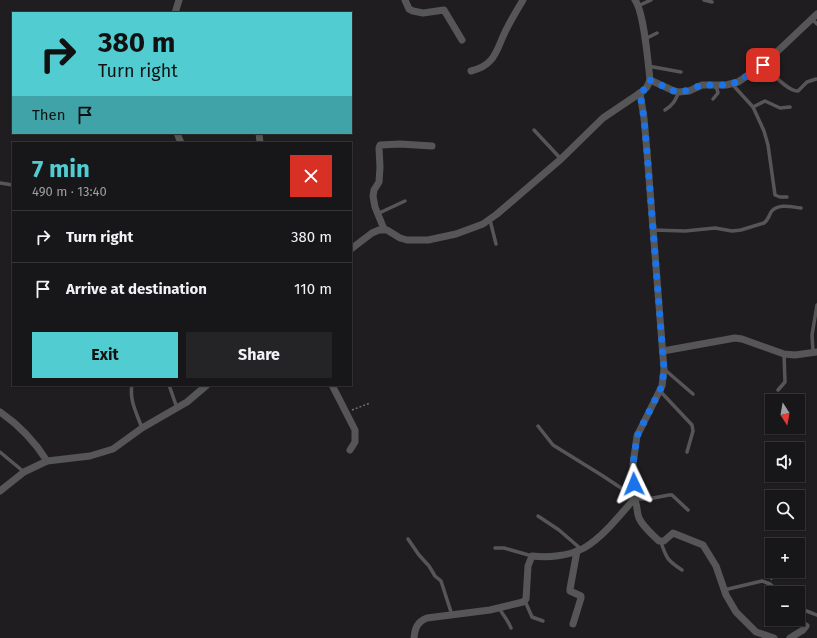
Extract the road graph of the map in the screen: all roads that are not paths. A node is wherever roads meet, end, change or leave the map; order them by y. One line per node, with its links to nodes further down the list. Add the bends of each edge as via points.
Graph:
1 (405, 0): 12 (street, via 409,9 418,12 444,10)
2 (523, 0): 15 (street, via 491,61)
3 (651, 0): 7 (lane)
4 (704, 0): 6 (lane)
5 (178, 1): 8 (street)
6 (712, 2)
7 (637, 3): 11 (street)
8 (175, 12)
9 (815, 19): 13 (street)
10 (657, 33): 11 (lane)
11 (644, 39): 14 (street)
12 (462, 40)
13 (763, 65): 17 (lane, via 794,91); 19 (street)
14 (648, 66): 16 (lane); 18 (street)
15 (471, 71)
16 (681, 72)
17 (816, 79)
18 (650, 80): 21 (street); 22 (street)
19 (732, 84): 20 (street); 24 (lane)
20 (714, 85): 21 (street, via 702,85); 23 (lane, via 718,93)
21 (679, 92): 26 (lane, via 675,102)
22 (640, 93): 29 (street, via 603,118); 38 (street)
23 (713, 99)
24 (753, 106): 25 (lane, via 765,101 780,108); 32 (lane, via 768,145 775,194)
25 (790, 107)
26 (665, 110)
27 (534, 130): 29 (lane)
28 (432, 146): 35 (street, via 380,145 379,182 373,196)
29 (561, 160): 36 (street)
30 (0, 183): 31 (lane)
31 (12, 185)
32 (787, 197)
33 (405, 201): 35 (lane)
34 (801, 208): 38 (lane, via 778,207 764,223 741,230)
35 (377, 214): 37 (street)
36 (490, 219): 37 (street, via 484,224 456,234 428,240 407,240); 39 (lane)
37 (384, 229): 40 (street, via 372,233)
38 (653, 230): 42 (street)
39 (496, 244)
40 (352, 248)
41 (817, 305): 43 (lane, via 812,335)
42 (663, 351): 44 (street, via 735,338); 45 (street)
43 (815, 352): 44 (street)
44 (784, 354): 50 (lane, via 785,382)
45 (664, 369): 51 (street); 52 (lane)
46 (132, 386): 56 (lane, via 132,402)
47 (169, 386): 53 (lane)
48 (206, 386): 53 (street)
49 (333, 386): 57 (street, via 355,430 355,442)
50 (778, 390)
51 (660, 391): 59 (lane, via 692,426); 63 (street, via 637,436 633,464)
52 (693, 394)
53 (177, 408): 56 (street)
54 (0, 412): 60 (street, via 32,441)
55 (538, 426): 63 (lane, via 553,445)
56 (142, 428): 60 (street, via 102,453)
57 (350, 450)
58 (0, 452): 61 (lane)
59 (687, 452)
60 (47, 461): 61 (street)
61 (24, 472): 62 (street)
62 (0, 491)
63 (634, 498): 64 (lane, via 648,499 669,495); 67 (street, via 641,522); 69 (street, via 604,531)
64 (688, 510)
65 (538, 516): 69 (lane)
66 (408, 539): 77 (lane, via 435,576 441,580)
67 (661, 542): 71 (lane, via 666,557); 73 (street, via 673,533 703,545 716,566)
68 (495, 548): 70 (lane)
69 (579, 550): 70 (street, via 568,554); 80 (street, via 570,588 570,591 581,598)
70 (532, 556): 74 (street, via 528,566)
71 (682, 570)
72 (772, 586): 73 (lane, via 762,581)
73 (724, 590): 84 (street, via 736,612 752,629)
74 (525, 601): 75 (street); 79 (lane, via 532,617)
75 (499, 608): 77 (street); 82 (lane)
76 (805, 610): 78 (lane)
77 (452, 615): 83 (street, via 422,620 416,627)
78 (817, 615)
79 (543, 621)
80 (573, 624)
81 (806, 626): 85 (street)
82 (511, 628)
83 (414, 638)
84 (774, 638)
85 (790, 638)

